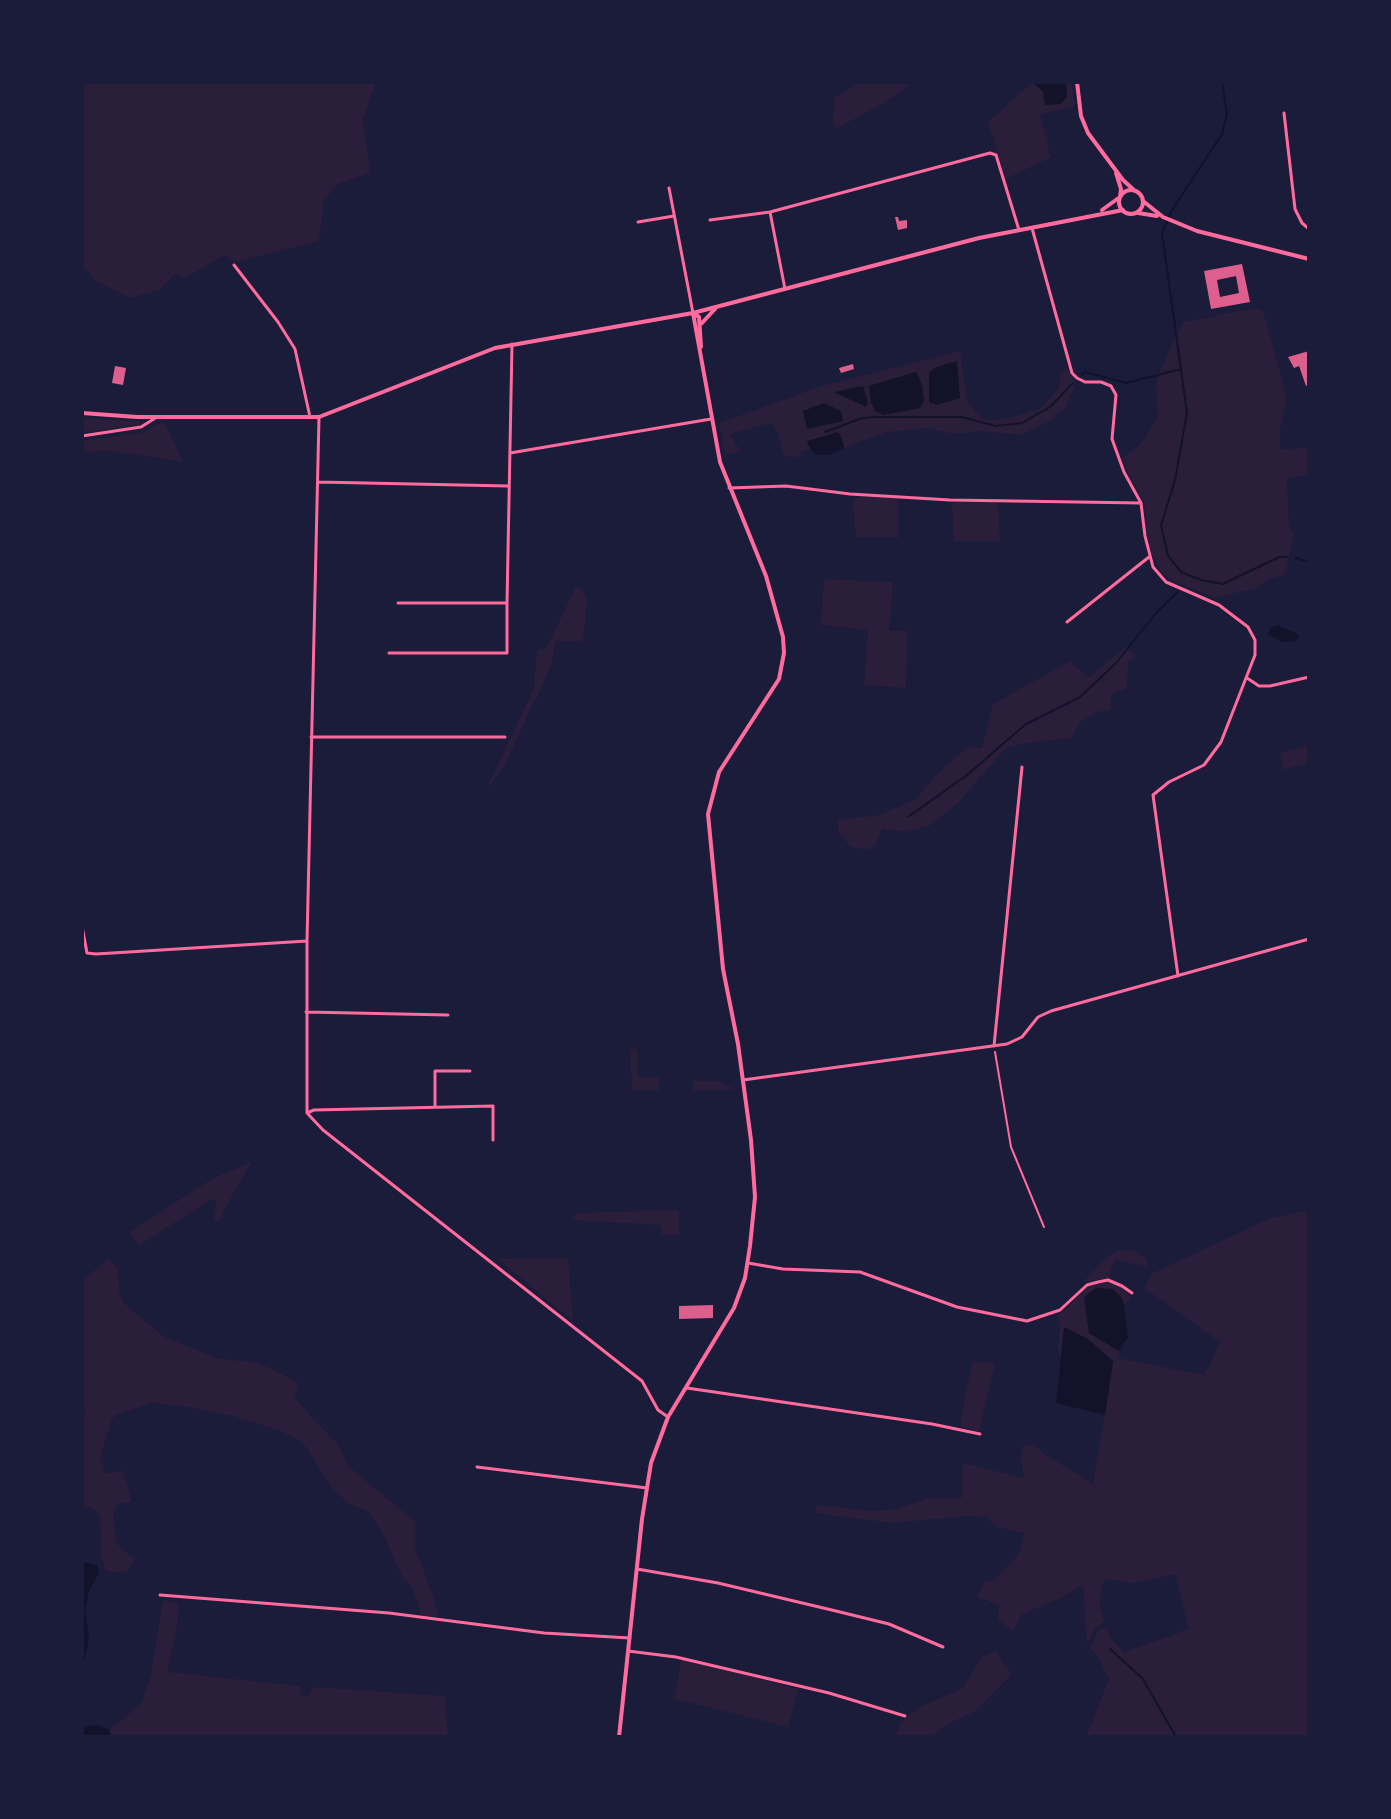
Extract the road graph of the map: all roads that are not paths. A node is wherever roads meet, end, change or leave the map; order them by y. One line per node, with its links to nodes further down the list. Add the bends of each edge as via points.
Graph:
1 (1077, 82): 3 (street, via 1085,127)
2 (1284, 113): 17 (street, via 1295,209)
3 (1113, 167): 5 (street); 6 (street)
4 (669, 188): 11 (street)
5 (1135, 191): 6 (street); 7 (street)
6 (1120, 197): 8 (street); 12 (street)
7 (1143, 201): 10 (street); 13 (street)
8 (1123, 210): 10 (street); 12 (street)
9 (770, 212): 14 (street); 18 (street, via 990,153 996,155); 21 (street)
10 (1136, 212): 13 (street)
11 (674, 216): 15 (street); 23 (street)
12 (1088, 216): 16 (street)
13 (1163, 217): 19 (street)
14 (710, 220)
15 (638, 222)
16 (1032, 228): 18 (street); 39 (street, via 1072,373 1085,382 1111,386 1116,395 1112,439)
17 (1309, 229)
18 (1019, 230): 21 (street)
19 (1309, 259)
20 (234, 265): 31 (street, via 295,349)
21 (785, 289): 22 (street)
22 (717, 307): 23 (street); 26 (street)
23 (693, 313): 24 (street); 25 (street); 26 (street)
24 (685, 314): 25 (street); 27 (street)
25 (693, 322): 28 (street)
26 (701, 324): 28 (street)
27 (512, 344): 32 (street); 35 (street)
28 (701, 351): 33 (street)
29 (82, 413): 30 (street)
30 (157, 417): 31 (street); 34 (street, via 141,427)
31 (310, 417): 32 (street)
32 (319, 417): 36 (street)
33 (712, 419): 35 (street); 38 (street)
34 (82, 436)
35 (510, 453): 37 (street)
36 (318, 482): 37 (street); 49 (street)
37 (508, 486): 42 (street)
38 (729, 488): 39 (street, via 786,486 950,500); 61 (street, via 766,576 784,653 779,679 719,772 708,814 723,969)
39 (1141, 503): 40 (street)
40 (1149, 557): 43 (street); 46 (street, via 1166,582 1219,605 1248,627 1255,655)
41 (398, 603): 42 (street)
42 (507, 603): 44 (street, via 507,653)
43 (1067, 622)
44 (389, 653)
45 (1309, 677): 46 (street, via 1270,686)
46 (1247, 678): 56 (street, via 1232,719 1204,765 1153,795)
47 (82, 714): 48 (street)
48 (82, 728)
49 (311, 737): 50 (street); 54 (street)
50 (505, 737)
51 (1022, 767): 59 (street)
52 (82, 926): 55 (street)
53 (1309, 939): 56 (street)
54 (307, 941): 55 (street); 57 (street)
55 (84, 952)
56 (1178, 976): 59 (street, via 1051,1011 1038,1017 1022,1037)
57 (306, 1012): 58 (street); 63 (street)
58 (448, 1015)
59 (994, 1046): 61 (street)
60 (470, 1071): 62 (street, via 435,1071)
61 (743, 1080): 65 (street, via 755,1197)
62 (435, 1107): 63 (street); 64 (street, via 493,1106)
63 (307, 1113): 68 (street, via 642,1381 658,1410)
64 (493, 1140)
65 (748, 1263): 66 (street, via 860,1272 957,1307 1027,1321 1060,1310 1087,1285 1098,1282 1108,1280); 67 (street, via 727,1324)
66 (1132, 1293)
67 (686, 1387): 68 (street); 69 (street)
68 (668, 1417): 71 (street)
69 (980, 1434)
70 (477, 1467): 71 (street)
71 (647, 1488): 72 (street)
72 (637, 1569): 74 (street); 75 (street, via 889,1624)
73 (160, 1595): 74 (street)
74 (630, 1638): 76 (street)
75 (943, 1647)
76 (628, 1651): 77 (street, via 676,1657); 78 (street)
77 (905, 1716)
78 (619, 1737)

